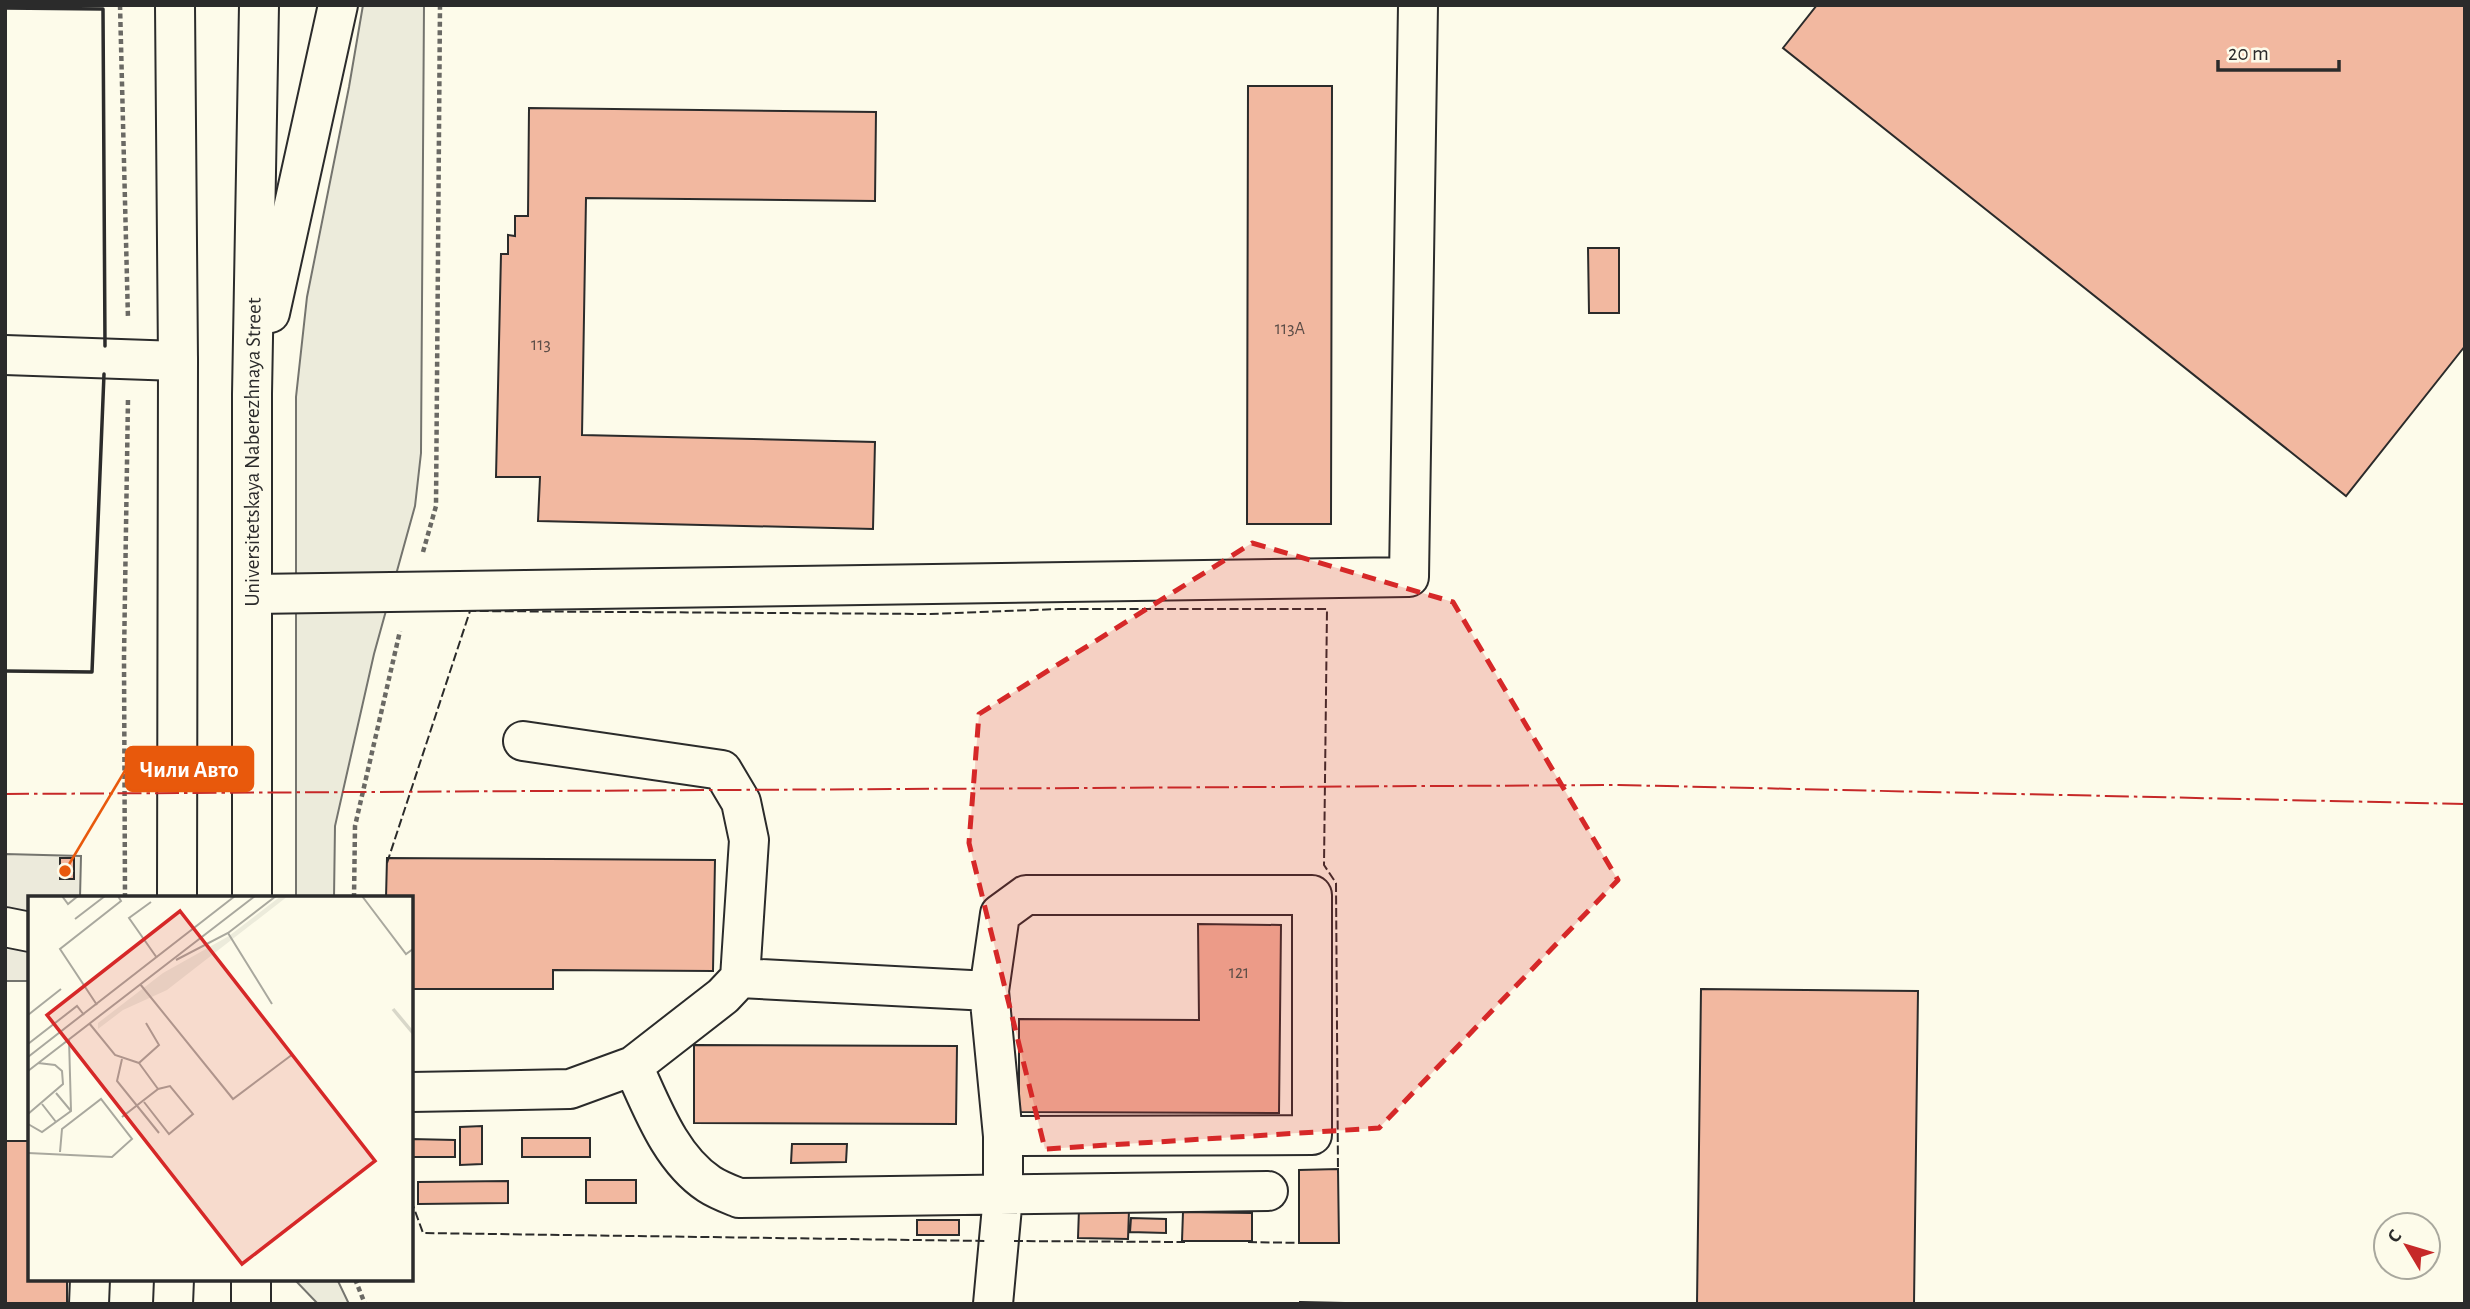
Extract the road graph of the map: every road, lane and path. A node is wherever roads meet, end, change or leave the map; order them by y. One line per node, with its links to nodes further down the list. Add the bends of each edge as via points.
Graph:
1 (120, 5): 8 (path)
2 (175, 5): 9 (main road)
3 (259, 5): 10 (main road, Universitetskaya Naberezhnaya Street)
4 (338, 5): 10 (main road)
5 (440, 5): 11 (path, via 436,506)
6 (1418, 5): 11 (main road, via 1409,576)
7 (5, 355): 8 (main road)
8 (129, 360): 9 (main road); 14 (path)
9 (178, 361): 15 (main road)
10 (252, 394): 12 (main road, Universitetskaya Naberezhnaya Street)
11 (411, 593): 12 (main road); 17 (path, via 355,826)
12 (252, 594): 16 (main road, Universitetskaya Naberezhnaya Street)
13 (523, 741): 20 (main road, via 722,770 741,802 749,840)
14 (124, 896)
15 (177, 896)
16 (252, 896)
17 (354, 896)
18 (5, 927): 19 (main road)
19 (28, 932)
20 (740, 978): 21 (main road); 22 (main road)
21 (989, 991): 24 (main road); 24 (main road, via 1000,914 1026,895 1312,895 1312,1135)
22 (633, 1066): 23 (main road, via 569,1089); 26 (main road, via 679,1155 709,1184 739,1198)
23 (413, 1092)
24 (1003, 1136): 26 (main road)
25 (1268, 1191): 26 (main road)
26 (1003, 1196): 33 (main road)
27 (90, 1281): 30 (main road)
28 (174, 1281): 31 (main road)
29 (356, 1281): 32 (path)
30 (89, 1304)
31 (173, 1304)
32 (365, 1304)
33 (993, 1304)

